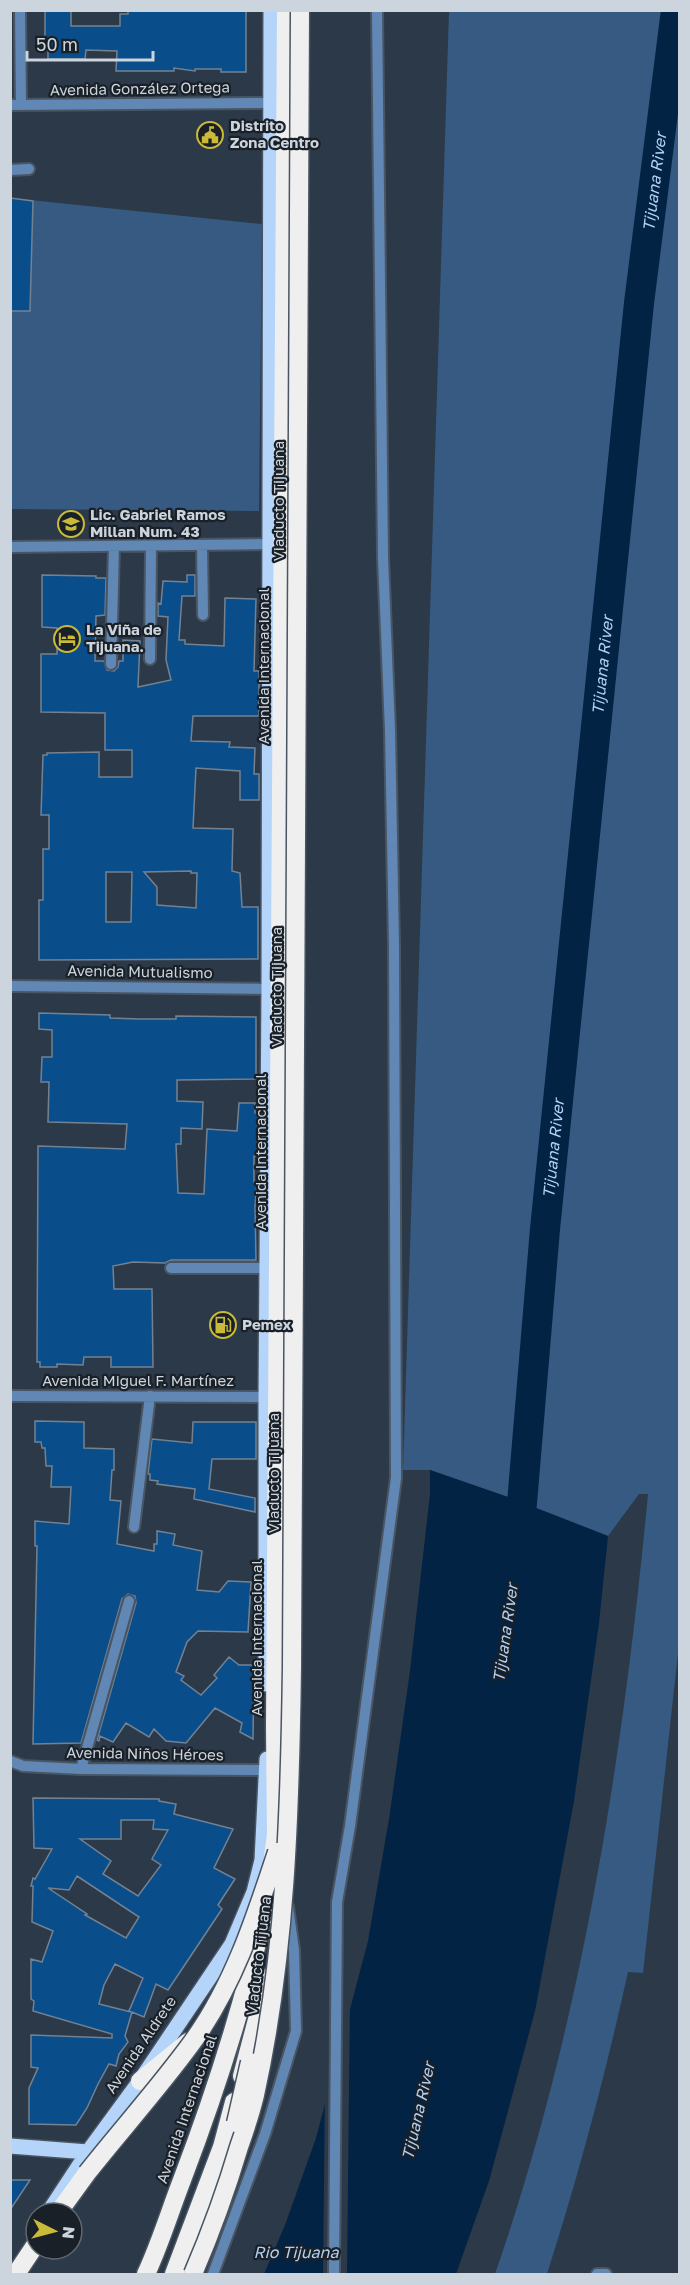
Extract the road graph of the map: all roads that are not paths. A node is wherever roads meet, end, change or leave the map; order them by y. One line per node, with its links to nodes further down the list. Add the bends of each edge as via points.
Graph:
1 (20, 10): 9 (street)
2 (271, 10): 8 (main road, Avenida Internacional)
3 (286, 10): 38 (highway, Avenida Internacional, via 276,1834)
4 (291, 10): 35 (highway, Viaducto Tijuana, via 282,1667)
5 (300, 10): 49 (highway, Viaducto Tijuana, bridge, via 288,1845 277,1971 255,2097 219,2212)
6 (307, 10): 37 (highway, via 297,1771)
7 (377, 10): 51 (street, via 383,558 394,945 396,1478 337,1902)
8 (270, 103): 9 (street, Avenida González Ortega); 12 (main road, Avenida Internacional)
9 (16, 105)
10 (29, 169): 11 (street)
11 (10, 170)
12 (270, 544): 13 (street); 22 (main road, Avenida Internacional)
13 (202, 545): 15 (street); 18 (street)
14 (114, 546): 15 (street); 16 (street); 20 (street)
15 (151, 546): 19 (street)
16 (11, 547): 17 (street)
17 (10, 554)
18 (202, 615)
19 (150, 659)
20 (111, 664)
21 (10, 986): 22 (street, Avenida Mutualismo)
22 (269, 989): 24 (main road, Avenida Internacional)
23 (171, 1268): 24 (street)
24 (266, 1268): 27 (main road, Avenida Internacional)
25 (10, 1396): 26 (street, Avenida Miguel F. Martínez)
26 (150, 1396): 27 (street, Avenida Miguel F. Martínez); 28 (street)
27 (266, 1396): 33 (main road, Avenida Internacional)
28 (134, 1527)
29 (129, 1602): 32 (street)
30 (10, 1761): 31 (street, Avenida Niños Héroes)
31 (22, 1766): 32 (street, Avenida Niños Héroes); 34 (street, Avenida Niños Héroes)
32 (81, 1769): 33 (street, Avenida Niños Héroes)
33 (267, 1770): 36 (main road, Avenida Internacional, via 262,1860)
34 (10, 1772)
35 (277, 1852): 43 (highway, bridge, via 230,1978 192,2043); 48 (highway, Viaducto Tijuana, bridge, via 265,1978 251,2057 230,2148)
36 (254, 1892): 39 (main road, Avenida Aldrete, via 232,1944)
37 (286, 1898): 47 (highway, via 263,2000 222,2147); 50 (street, via 294,1950 296,2031 265,2134)
38 (258, 1946): 39 (highway, via 233,1988 194,2037); 46 (highway, Avenida Internacional, via 205,2120)
39 (141, 2082): 41 (main road, Avenida Aldrete)
40 (10, 2146): 41 (main road)
41 (88, 2152): 42 (main road, Avenida Aldrete)
42 (56, 2201)
43 (67, 2201)
44 (24, 2255): 45 (main road)
45 (17, 2269)
46 (146, 2274)
47 (174, 2274)
48 (183, 2274)
49 (193, 2274)
50 (213, 2274)
51 (334, 2274)

